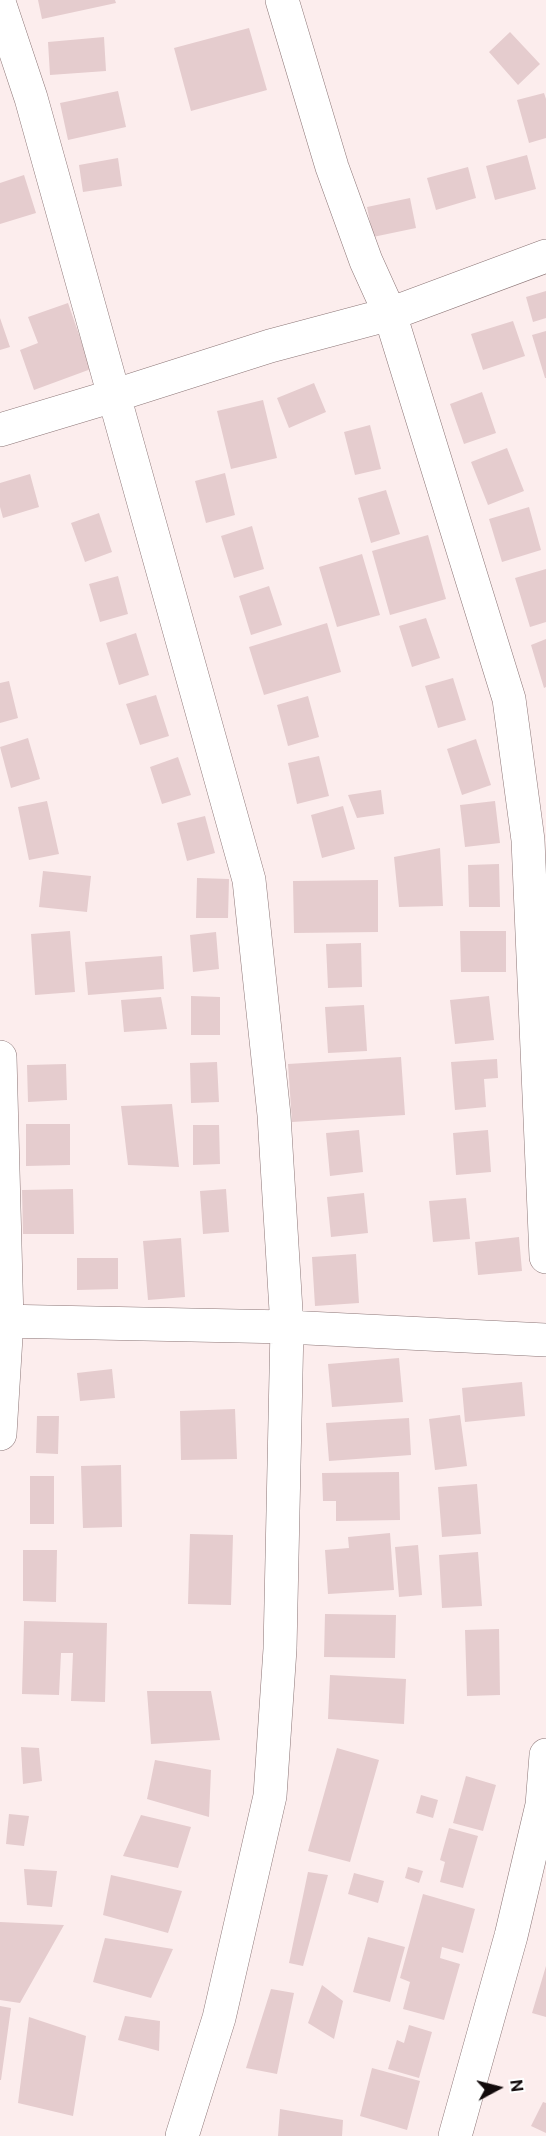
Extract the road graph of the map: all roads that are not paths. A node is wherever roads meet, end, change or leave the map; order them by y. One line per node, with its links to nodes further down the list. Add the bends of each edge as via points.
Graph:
1 (282, 0): 4 (street, via 336,177)
2 (0, 5): 5 (street, via 31,98)
3 (546, 256): 4 (street)
4 (390, 314): 5 (street, via 270,346); 8 (street, via 509,699 528,840)
5 (113, 396): 6 (street); 10 (street, via 249,880 274,1115)
6 (0, 430)
7 (0, 1056): 9 (street)
8 (546, 1257)
9 (4, 1321): 10 (street); 12 (street)
10 (287, 1327): 11 (street); 14 (street, via 280,1648 270,1796 219,2018)
11 (546, 1340)
12 (0, 1434)
13 (546, 1755): 15 (street, via 542,1805 511,1936)
14 (182, 2136)
15 (455, 2136)

